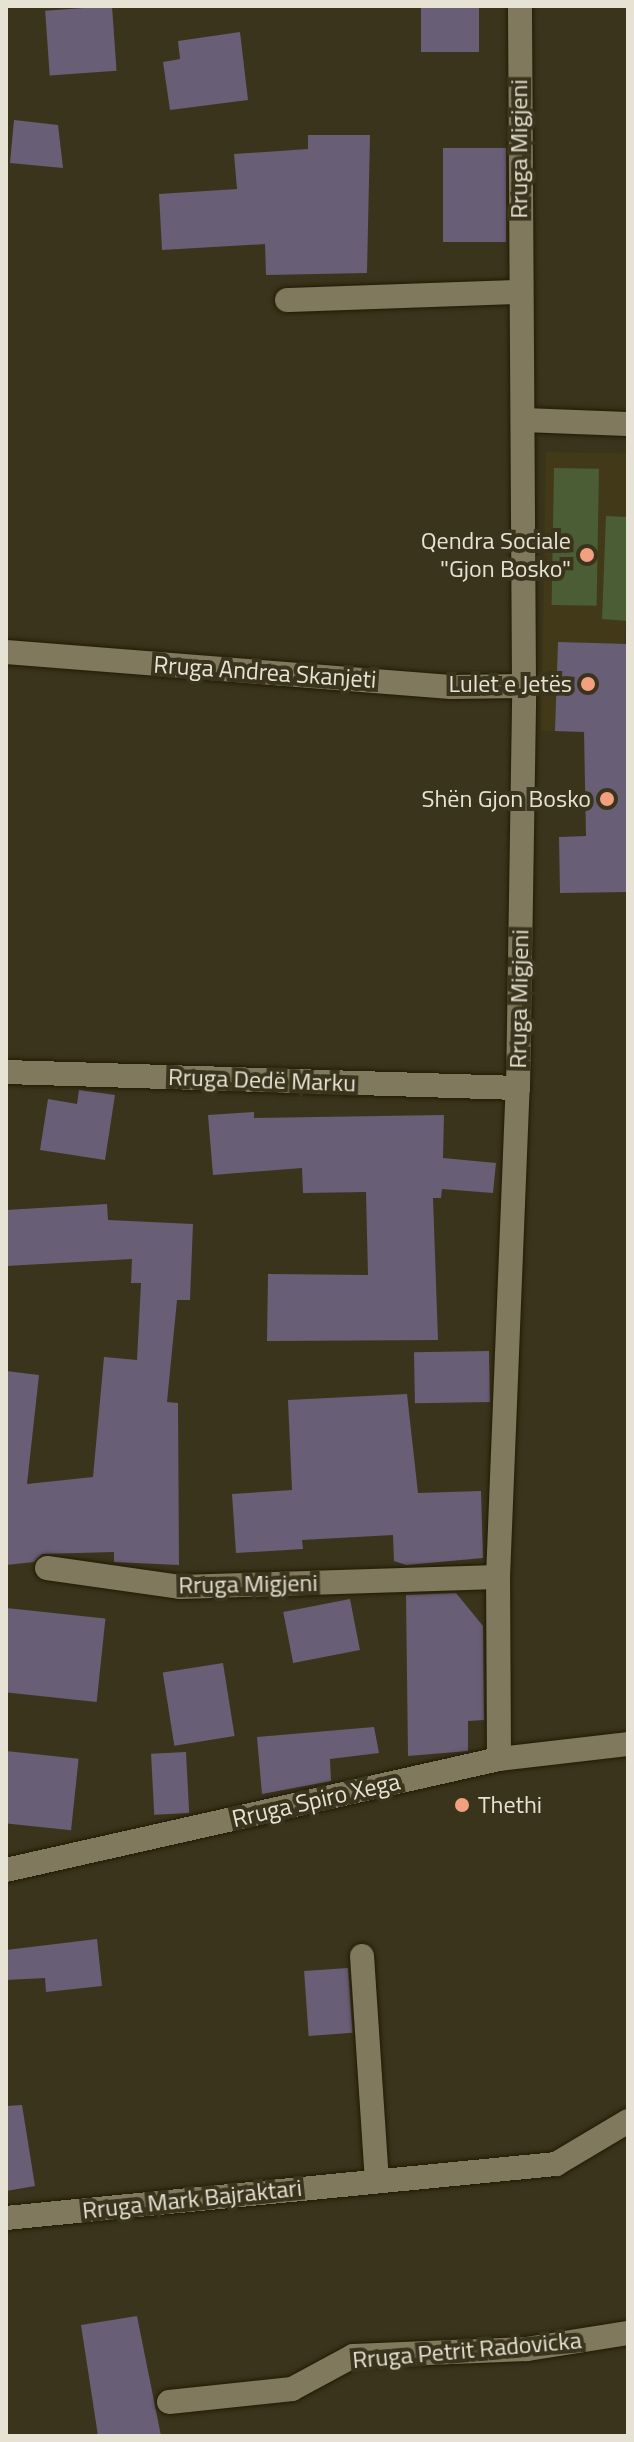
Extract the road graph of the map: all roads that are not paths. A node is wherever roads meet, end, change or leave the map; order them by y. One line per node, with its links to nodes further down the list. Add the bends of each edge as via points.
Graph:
1 (520, 6): 2 (street, Rruga Migjeni)
2 (518, 292): 3 (street); 4 (street, Rruga Migjeni)
3 (287, 300)
4 (523, 420): 5 (street); 7 (street, Rruga Migjeni)
5 (628, 424)
6 (6, 652): 7 (street, Rruga Andrea Skanjeti, via 451,687)
7 (524, 686): 9 (street, Rruga Migjeni)
8 (6, 1072): 9 (street, Rruga Dedë Marku)
9 (518, 1088): 11 (street, Rruga Migjeni)
10 (47, 1568): 11 (street, Rruga Migjeni, via 180,1587)
11 (498, 1577): 13 (street, Rruga Migjeni)
12 (628, 1744): 13 (street, Rruga Spiro Xega)
13 (499, 1759): 14 (street, Rruga Spiro Xega)
14 (6, 1870)
15 (362, 1956): 17 (street)
16 (628, 2121): 17 (street, Rruga Mark Bajraktari, via 556,2164)
17 (377, 2181): 18 (street, Rruga Mark Bajraktari)
18 (6, 2218)
19 (628, 2333): 20 (street, Rruga Petrit Radovicka, via 527,2349 353,2356 292,2389)
20 (169, 2402)

